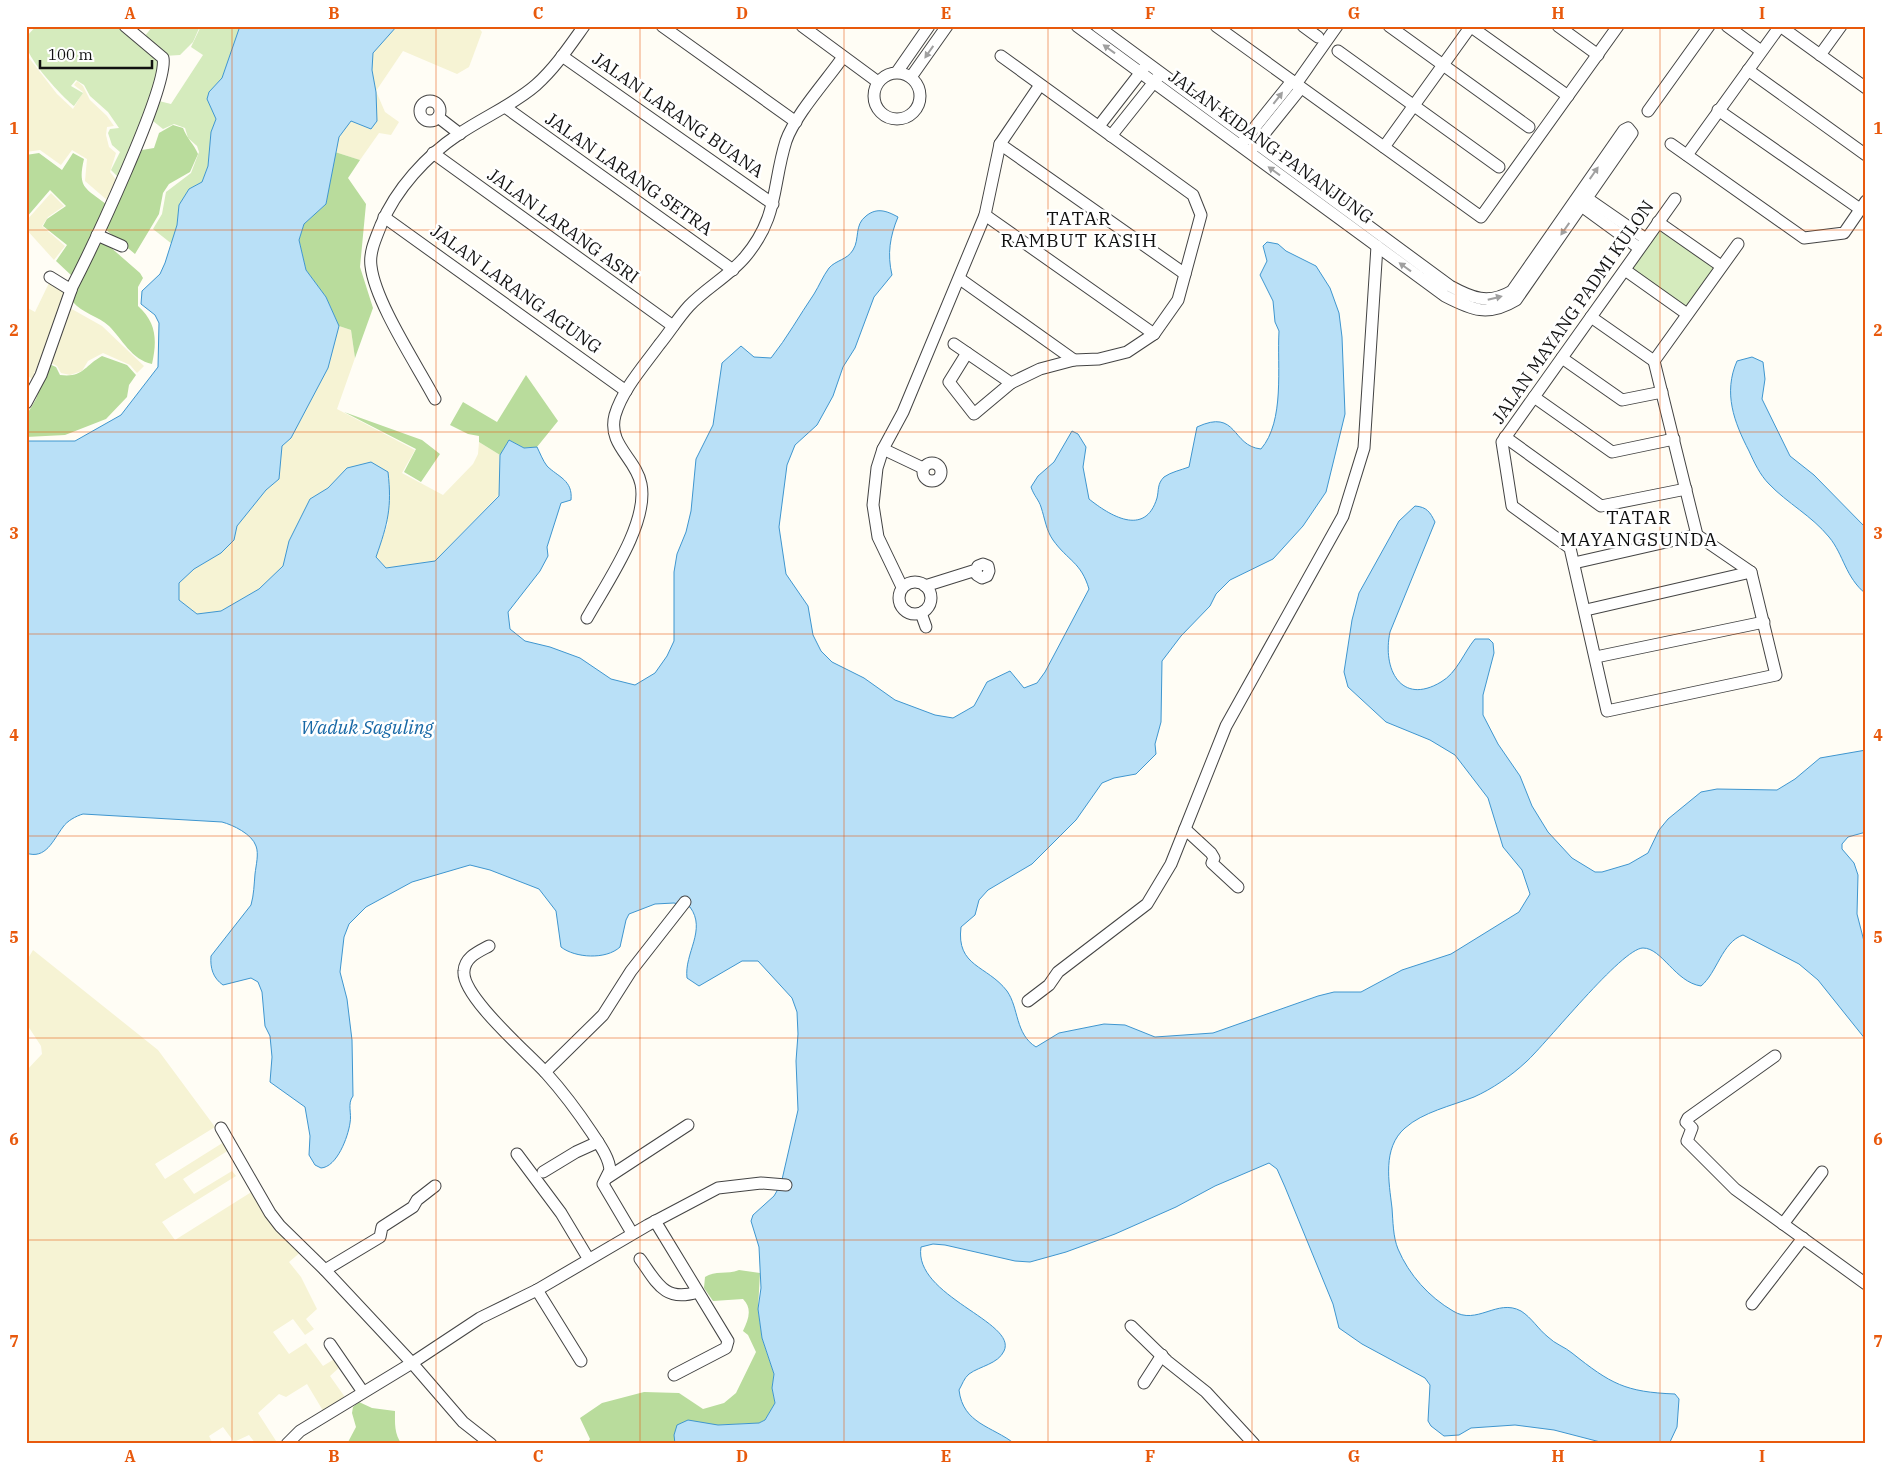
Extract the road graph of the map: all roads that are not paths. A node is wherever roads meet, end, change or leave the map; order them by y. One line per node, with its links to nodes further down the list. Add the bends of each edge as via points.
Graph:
1 (584, 26): 25 (street)
2 (662, 26): 44 (street)
3 (802, 26): 27 (street)
4 (929, 26): 31 (street)
5 (947, 26): 32 (street, one-way to 32)
6 (1078, 26): 29 (street, JALAN KIDANG PANANJUNG, one-way to 6)
7 (1097, 26): 29 (street, JALAN KIDANG PANANJUNG)
8 (1216, 26): 35 (street)
9 (1303, 26): 20 (street)
10 (1337, 26): 35 (street)
11 (1389, 26): 28 (street)
12 (1471, 26): 28 (street); 38 (street)
13 (1558, 26): 23 (street)
14 (1618, 26): 23 (street)
15 (1709, 26): 42 (street)
16 (1727, 26): 22 (street)
17 (1780, 26): 22 (street); 24 (street)
18 (1841, 26): 24 (street)
19 (126, 27): 64 (street, via 164,62 149,114)
20 (1318, 37)
21 (1338, 51): 39 (street)
22 (1761, 51): 30 (street)
23 (1598, 55): 38 (street)
24 (1820, 55): 37 (street)
25 (562, 56): 40 (street, via 535,86); 59 (street, JALAN LARANG BUANA)
26 (1001, 56): 36 (street)
27 (843, 57): 34 (street); 44 (street)
28 (1443, 65): 39 (street); 46 (street)
29 (1144, 68): 33 (street, JALAN KIDANG PANANJUNG); 45 (street)
30 (1748, 70): 41 (street); 55 (street)
31 (897, 72): 32 (street); 34 (street)
32 (911, 77): 34 (street, via 920,96 914,111 900,119 884,115 874,103)
33 (1158, 78): 48 (street); 51 (street, JALAN KIDANG PANANJUNG)
34 (878, 82)
35 (1296, 84): 51 (street); 52 (street)
36 (1040, 85): 45 (street); 49 (street)
37 (1866, 88)
38 (1568, 96): 52 (street, via 1481,217)
39 (1414, 106): 52 (street); 56 (street)
40 (505, 107): 47 (street); 70 (street, JALAN LARANG SETRA)
41 (1718, 110): 54 (street); 60 (street)
42 (1648, 111)
43 (438, 117): 47 (street)
44 (796, 122): 59 (street, via 787,139)
45 (1099, 126): 48 (street)
46 (1529, 127)
47 (460, 134): 53 (street)
48 (1111, 136): 72 (street, via 1193,195 1202,215)
49 (1000, 144): 61 (street); 72 (street)
50 (1671, 144): 54 (street)
51 (1248, 145): 68 (street, JALAN KIDANG PANANJUNG, one-way to 51); 75 (street, JALAN KIDANG PANANJUNG)
52 (1384, 147)
53 (433, 153): 62 (street, via 402,189); 79 (street, JALAN LARANG ASRI)
54 (1687, 155): 60 (street, via 1804,238 1844,234)
55 (1866, 155)
56 (1499, 167)
57 (1675, 199): 63 (street, JALAN MAYANG PADMI KULON)
58 (1580, 200): 58 (street, one-way to 58, via 1624,130 1630,129 1631,134); 65 (street); 75 (street, via 1516,300 1502,308 1484,311 1465,306)
59 (773, 204): 70 (street, via 759,237)
60 (1863, 205)
61 (985, 215): 74 (street); 80 (street)
62 (384, 217): 87 (street, JALAN LARANG AGUNG); 90 (street, via 371,256 374,278 385,306)
63 (1658, 222): 65 (street, JALAN MAYANG PADMI KULON); 69 (street)
64 (98, 234): 67 (street); 76 (street)
65 (1643, 243): 71 (street, JALAN MAYANG PADMI KULON)
66 (1738, 244): 69 (street)
67 (122, 246)
68 (1377, 246): 75 (street, JALAN KIDANG PANANJUNG, one-way to 68); 109 (street, via 1364,448 1343,516 1226,726)
69 (1721, 266): 77 (street)
70 (733, 270): 79 (street, via 689,306)
71 (1625, 270): 77 (street); 78 (street, JALAN MAYANG PADMI KULON)
72 (1184, 274): 80 (street, via 1178,300)
73 (50, 277): 76 (street)
74 (960, 278): 84 (street); 94 (street, via 902,416)
75 (1443, 288)
76 (71, 290): 91 (street, via 41,375)
77 (1687, 314): 85 (street)
78 (1591, 317): 83 (street, JALAN MAYANG PADMI KULON); 85 (street)
79 (673, 326): 87 (street)
80 (1154, 334): 84 (street, via 1127,352 1099,359)
81 (954, 344): 82 (street)
82 (967, 353): 86 (street); 86 (street, via 949,382 974,414)
83 (1562, 358): 88 (street, via 1622,400); 89 (street, JALAN MAYANG PADMI KULON)
84 (1074, 360): 86 (street, via 1040,369)
85 (1654, 361): 88 (street)
86 (1011, 383)
87 (626, 391): 105 (street, via 615,417 614,433 618,446 641,482 639,513 628,542)
88 (1662, 392): 93 (street)
89 (1534, 398): 92 (street, JALAN MAYANG PADMI KULON); 93 (street, via 1612,452)
90 (434, 399)
91 (26, 404)
92 (1506, 437): 96 (street, via 1600,506); 98 (street, JALAN MAYANG PADMI KULON, via 1502,442 1512,506 1570,548)
93 (1674, 440): 96 (street)
94 (883, 448): 95 (street); 102 (street, via 873,505 878,537)
95 (923, 468)
96 (1686, 488): 97 (street)
97 (1697, 535): 98 (street); 100 (street)
98 (1574, 563): 103 (street, JALAN MAYANG PADMI KULON)
99 (976, 570): 101 (street)
100 (1751, 572): 103 (street); 106 (street)
101 (925, 586): 102 (street, via 920,582 908,582); 104 (street, via 932,601)
102 (902, 587): 104 (street, via 898,602 904,612)
103 (1586, 610): 108 (street, JALAN MAYANG PADMI KULON)
104 (921, 613): 107 (street)
105 (588, 618)
106 (1764, 622): 108 (street); 108 (street, JALAN MAYANG PADMI KULON, via 1776,675 1607,711)
107 (926, 627)
108 (1596, 658)
109 (1185, 829): 110 (street, via 1211,853 1212,863); 113 (street, via 1171,864 1147,904 1058,972 1049,985)
110 (1238, 886)
111 (685, 902): 115 (street, via 631,971 603,1015)
112 (489, 946): 115 (street, via 469,958 464,972 465,982 497,1024)
113 (1028, 1001)
114 (1775, 1056): 126 (street, via 1686,1122 1692,1128 1688,1143 1735,1189)
115 (545, 1072): 118 (street)
116 (688, 1125): 122 (street)
117 (220, 1128): 131 (street, via 270,1213)
118 (598, 1142): 120 (street); 122 (street, via 610,1168)
119 (517, 1154): 129 (street, via 561,1213)
120 (543, 1172)
121 (1822, 1172): 126 (street)
122 (604, 1180): 127 (street, via 603,1184)
123 (786, 1185): 125 (street, via 760,1183 718,1188)
124 (434, 1186): 131 (street, via 413,1207 382,1227 380,1237)
125 (654, 1221): 127 (street); 134 (street)
126 (1783, 1224): 128 (street)
127 (632, 1233): 129 (street)
128 (1803, 1238): 132 (street); 135 (street)
129 (588, 1258): 133 (street)
130 (640, 1259): 134 (street, via 665,1290 679,1296)
131 (325, 1270): 140 (street)
132 (1866, 1284)
133 (536, 1290): 139 (street); 140 (street, via 480,1318)
134 (696, 1292): 141 (street, via 728,1344)
135 (1752, 1304)
136 (1131, 1326): 138 (street)
137 (330, 1344): 143 (street)
138 (1162, 1355): 142 (street); 146 (street, via 1206,1392)
139 (581, 1361)
140 (412, 1363): 143 (street); 144 (street)
141 (674, 1375)
142 (1144, 1383)
143 (363, 1392): 145 (street, via 300,1430)
144 (484, 1442)
145 (287, 1444)
146 (1254, 1444)

